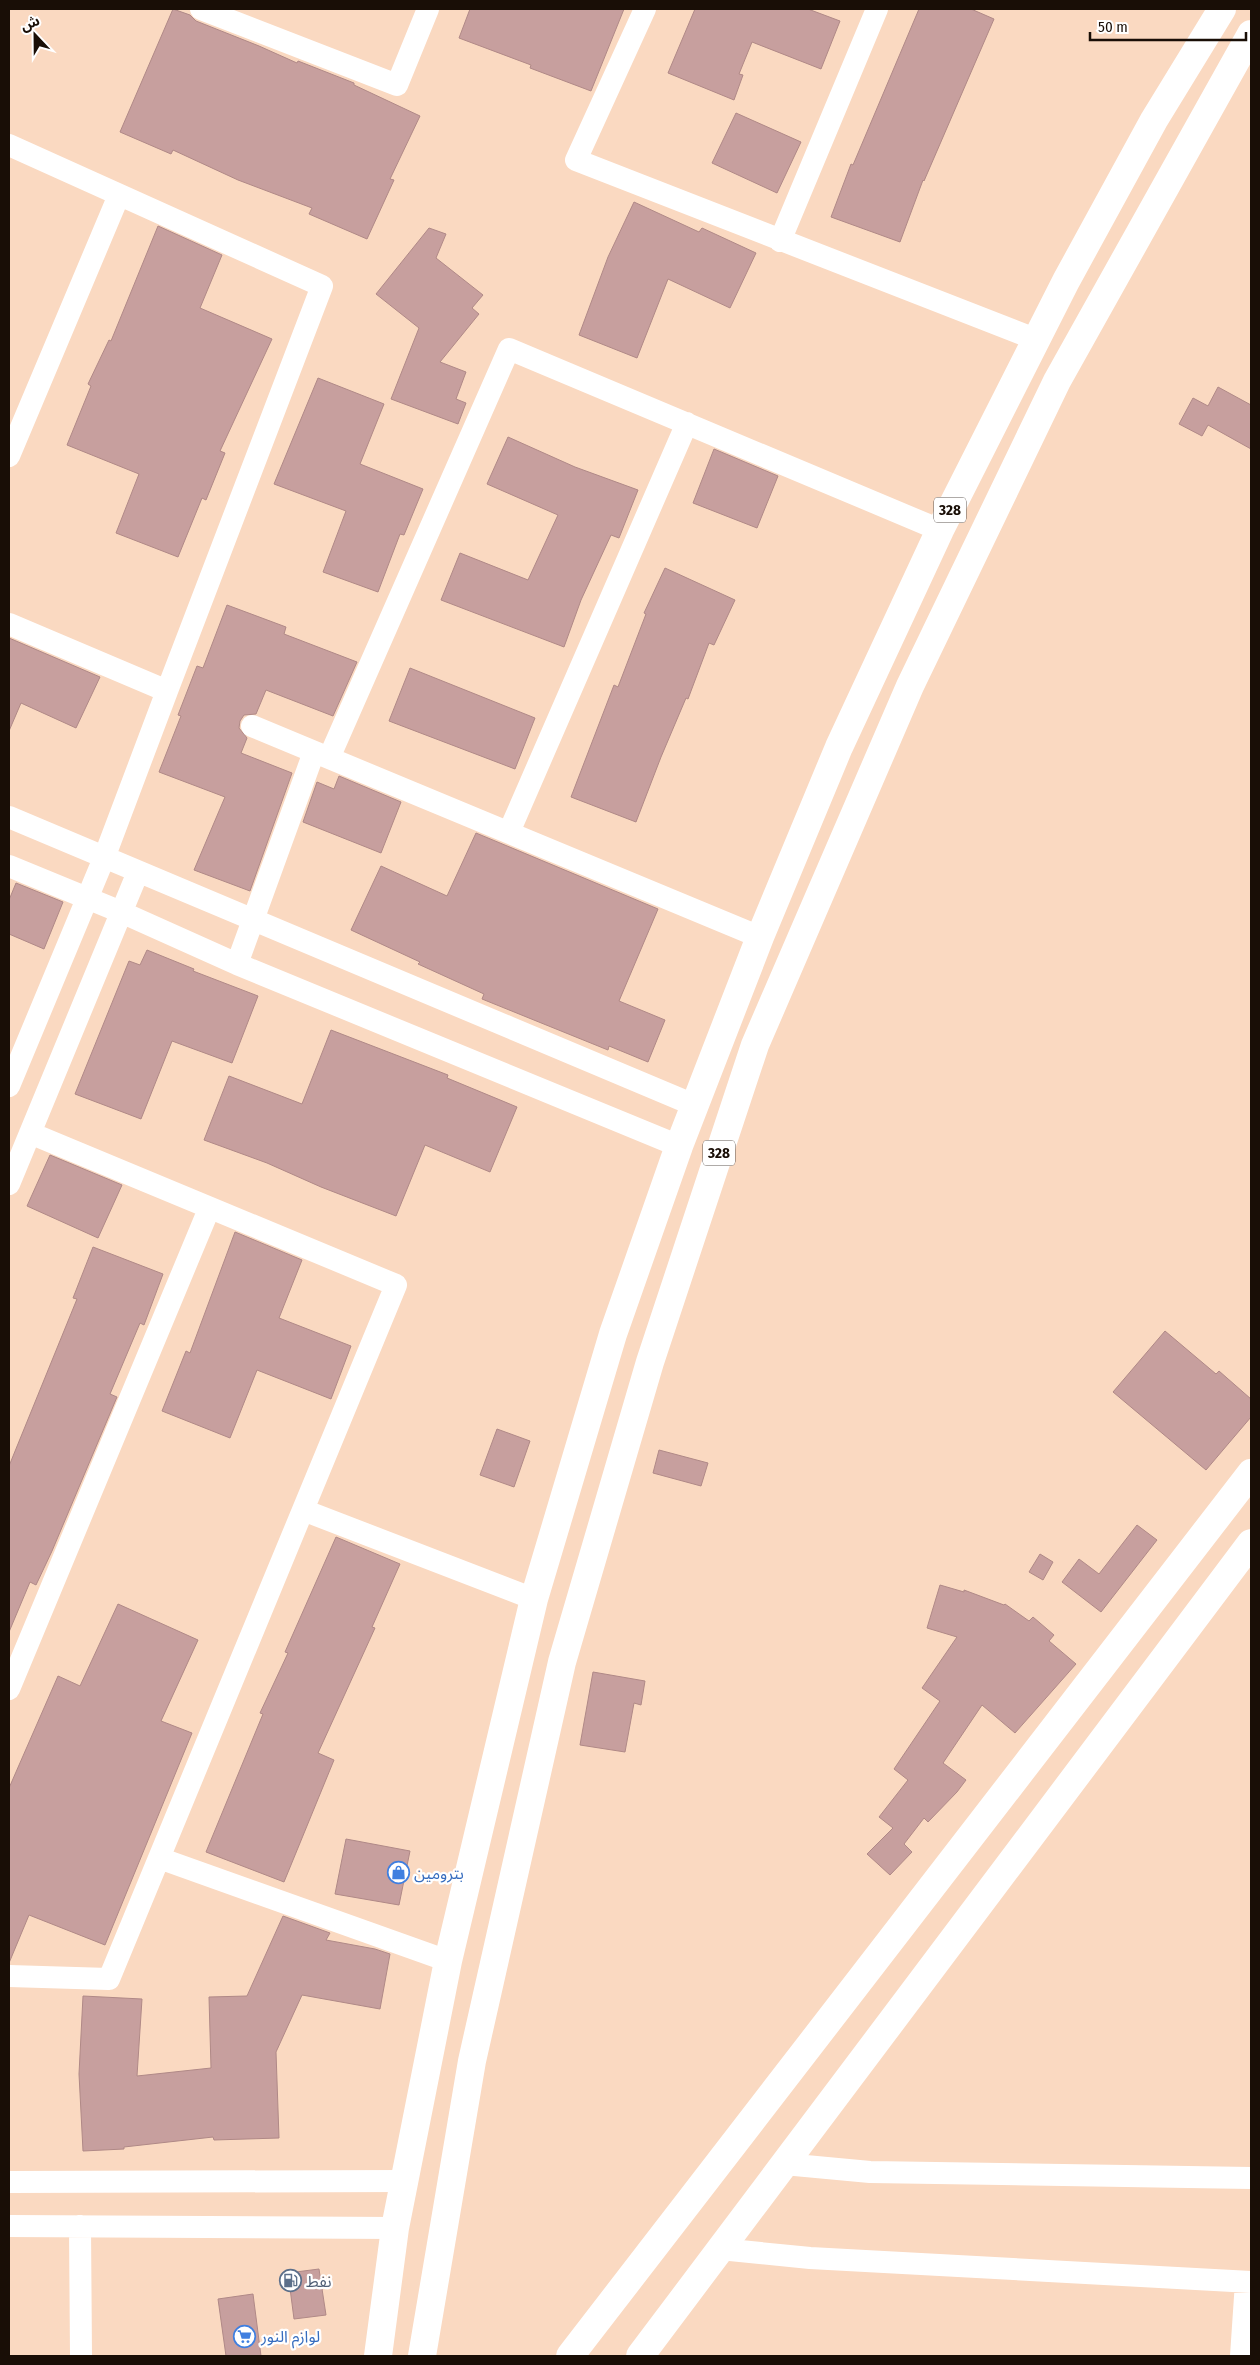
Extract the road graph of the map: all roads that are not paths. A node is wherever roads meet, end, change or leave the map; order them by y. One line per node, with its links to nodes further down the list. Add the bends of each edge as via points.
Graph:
1 (200, 9): 2 (street, via 397,85)
2 (428, 9)
3 (645, 9): 9 (street, via 576,160)
4 (878, 9): 9 (street)
5 (1222, 9): 10 (main road, 328, via 1154,120)
6 (1251, 34): 53 (main road, 328, via 1057,381 910,686 755,1045 650,1362 562,1662 472,2061)
7 (9, 146): 8 (street)
8 (120, 195): 12 (street); 15 (street, via 322,286)
9 (780, 241): 10 (street)
10 (1035, 339): 13 (main road, 328)
11 (687, 423): 13 (street); 17 (street, via 509,349); 19 (street)
12 (9, 456)
13 (940, 530): 26 (main road, 328, via 839,747)
14 (9, 624): 15 (street)
15 (167, 691): 20 (street)
16 (252, 726): 17 (street)
17 (322, 755): 19 (street); 25 (street)
18 (9, 818): 20 (street)
19 (509, 832): 26 (street)
20 (104, 858): 22 (street); 23 (street)
21 (9, 866): 23 (street)
22 (138, 872): 24 (street); 25 (street)
23 (87, 899): 24 (street); 28 (street)
24 (121, 912): 27 (street); 30 (street)
25 (253, 920): 27 (street); 29 (street)
26 (760, 937): 29 (main road, 328)
27 (236, 964): 31 (street)
28 (9, 1086)
29 (694, 1105): 31 (main road)
30 (30, 1133): 32 (street); 33 (street)
31 (678, 1146): 37 (main road, via 613,1334)
32 (9, 1184)
33 (209, 1209): 35 (street, via 396,1285); 38 (street)
34 (1251, 1473): 54 (main road)
35 (303, 1510): 37 (street); 39 (street)
36 (1251, 1543): 42 (main road)
37 (534, 1599): 40 (main road)
38 (9, 1689)
39 (159, 1858): 40 (street); 41 (street, via 109,1979)
40 (448, 1961): 44 (main road)
41 (9, 1976)
42 (784, 2164): 43 (street, via 870,2172); 49 (main road)
43 (1251, 2178)
44 (404, 2181): 45 (street); 48 (main road)
45 (9, 2182)
46 (9, 2226): 47 (street)
47 (80, 2226): 48 (street); 51 (street)
48 (395, 2228): 52 (main road)
49 (720, 2249): 50 (street, via 810,2258); 55 (main road)
50 (1249, 2282): 56 (street)
51 (81, 2356)
52 (378, 2356)
53 (422, 2356)
54 (570, 2356)
55 (640, 2356)
56 (1241, 2356)

